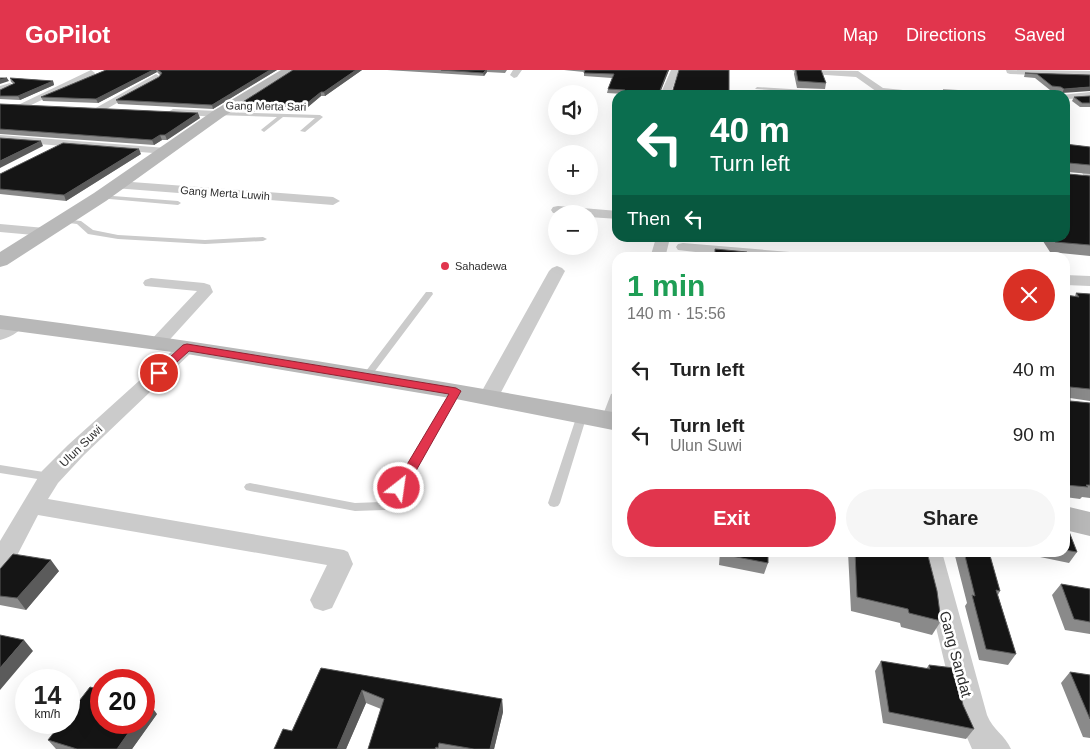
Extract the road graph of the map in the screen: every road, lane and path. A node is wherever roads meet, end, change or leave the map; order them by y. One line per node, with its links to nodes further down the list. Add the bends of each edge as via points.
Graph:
1 (290, 70): 19 (street)
2 (675, 70): 11 (street)
3 (796, 70): 13 (street, via 858,74)
4 (1010, 71): 6 (street)
5 (91, 73): 16 (street, via 19,105)
6 (1090, 74)
7 (156, 77): 17 (street, via 95,108)
8 (10, 86): 10 (street)
9 (756, 88): 12 (lane)
10 (0, 90)
11 (667, 90)
12 (789, 90)
13 (878, 90)
14 (1090, 95): 15 (street)
15 (1070, 96)
16 (42, 106)
17 (121, 110)
18 (164, 112): 19 (street)
19 (218, 114): 20 (lane, Gang Merta Sari); 25 (street)
20 (281, 117): 21 (lane); 22 (lane, Gang Merta Sari, via 320,117)
21 (264, 130)
22 (303, 131)
23 (0, 138): 24 (street)
24 (63, 143): 25 (street); 26 (street)
25 (166, 151): 29 (street)
26 (46, 152)
27 (1090, 168): 28 (street, via 1086,169)
28 (1086, 182)
29 (118, 185): 30 (street); 31 (street, Gang Merta Luwih)
30 (100, 197): 32 (lane); 35 (street)
31 (333, 201)
32 (178, 203)
33 (598, 213): 34 (street)
34 (612, 214)
35 (63, 221): 37 (street); 38 (lane, via 78,222 91,232 118,237 205,242)
36 (0, 228): 37 (street)
37 (45, 232): 41 (street)
38 (263, 239)
39 (683, 247): 40 (street)
40 (737, 252)
41 (0, 261)
42 (557, 271): 52 (street)
43 (1070, 280): 44 (street)
44 (1090, 281)
45 (151, 283): 48 (street, via 194,286 204,288 205,292)
46 (429, 294): 50 (lane)
47 (5, 328): 48 (street)
48 (157, 344): 49 (street)
49 (187, 347): 50 (street); 56 (street, Ulun Suwi)
50 (366, 377): 51 (street)
51 (456, 391): 52 (street); 57 (lane, via 395,496 384,506 355,507)
52 (488, 398): 54 (street)
53 (612, 413): 54 (street)
54 (582, 415): 58 (lane)
55 (0, 469): 56 (lane)
56 (50, 477): 59 (street, Ulun Suwi)
57 (250, 487)
58 (554, 503)
59 (32, 505): 62 (street, Ulun Suwi); 64 (street, via 334,557 340,564)
60 (1070, 519): 61 (street)
61 (1090, 524)
62 (3, 555)
63 (931, 557): 65 (street, Gang Sandat, via 972,715 984,742)
64 (323, 600)
65 (995, 749)

